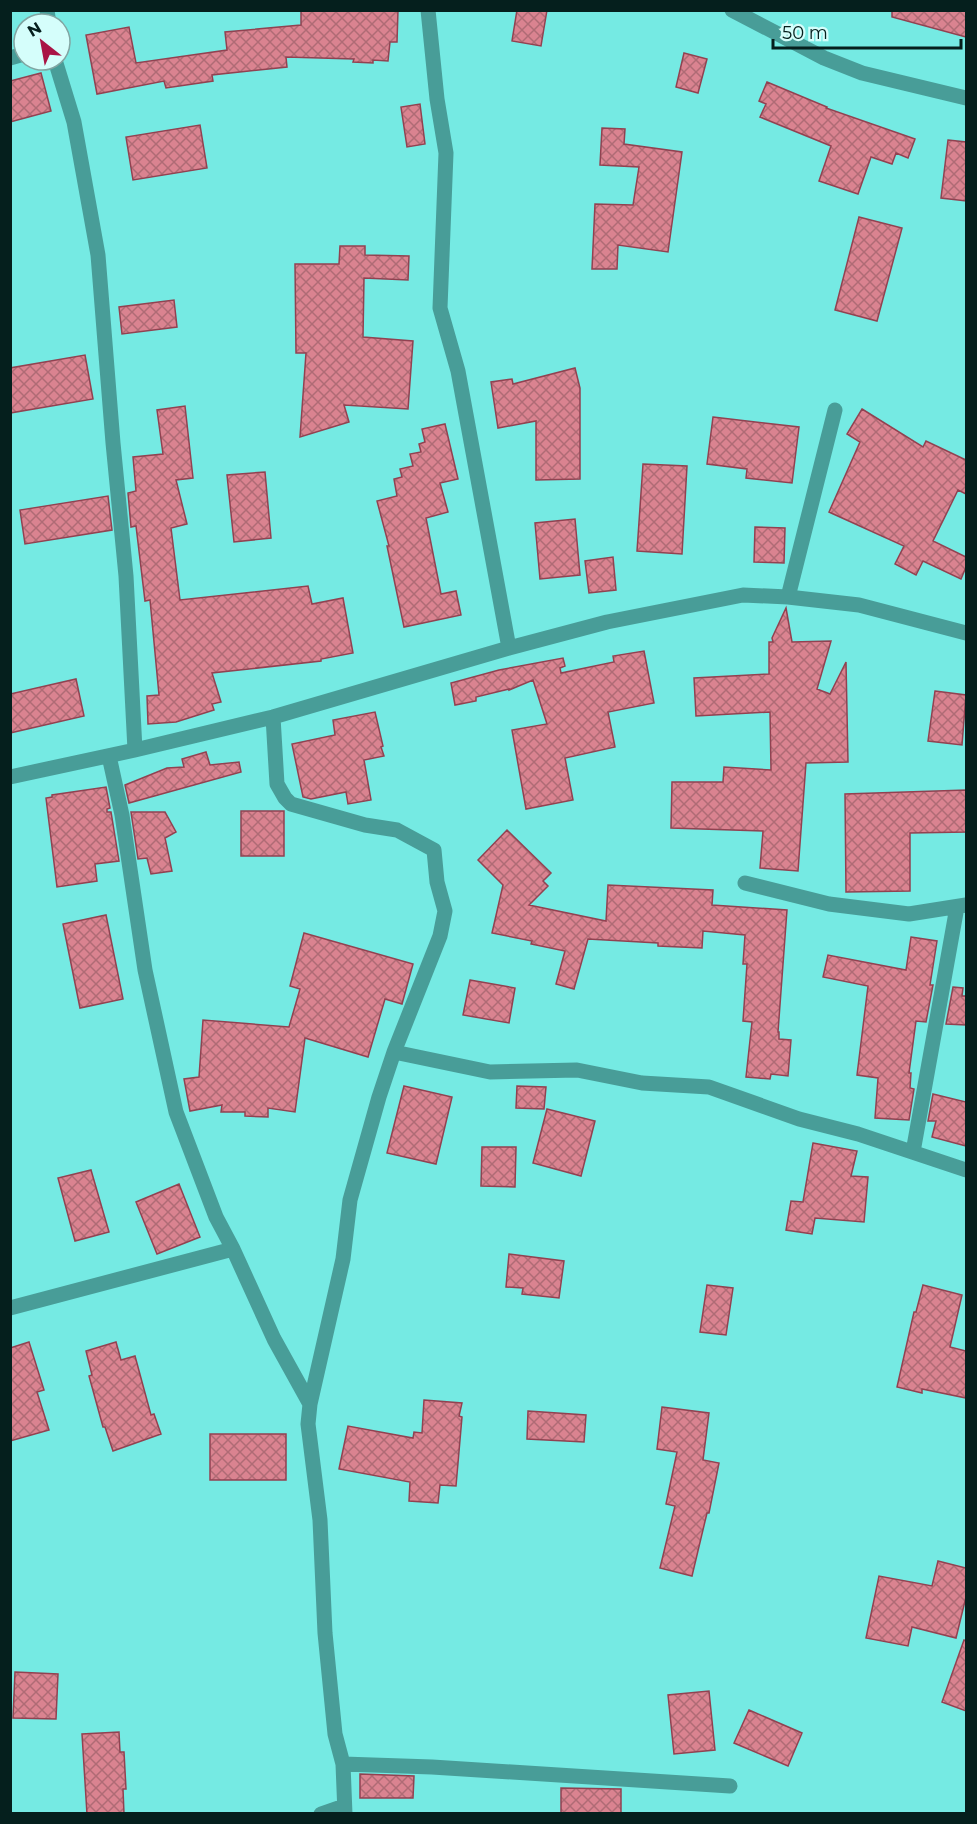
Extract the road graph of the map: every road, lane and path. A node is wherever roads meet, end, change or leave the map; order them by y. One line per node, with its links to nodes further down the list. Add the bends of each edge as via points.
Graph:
1 (428, 10): 8 (street, via 446,153 440,308 459,370)
2 (732, 10): 4 (street, via 862,74)
3 (59, 72): 10 (street, via 74,122 98,255 126,576)
4 (966, 98)
5 (835, 410): 6 (street)
6 (788, 597): 7 (street, via 859,605); 8 (street, via 743,595 608,622)
7 (966, 633)
8 (509, 648): 9 (street)
9 (273, 717): 10 (street); 15 (street, via 277,784 291,804 398,830 434,850 445,911 440,936)
10 (135, 750): 11 (street)
11 (109, 756): 12 (street); 18 (street, via 122,815 145,970 176,1112 216,1217)
12 (10, 777)
13 (745, 883): 14 (street, via 829,904 909,914)
14 (962, 906): 16 (street)
15 (394, 1052): 16 (street, via 490,1072 577,1070 642,1083 709,1087 799,1119); 20 (street, via 350,1200 339,1278)
16 (913, 1152): 17 (street)
17 (966, 1170)
18 (233, 1249): 19 (street); 20 (street, via 274,1339)
19 (10, 1308)
20 (310, 1404): 21 (street, via 308,1424 320,1520 325,1633 335,1734)
21 (343, 1764): 22 (street); 23 (street)
22 (730, 1786)
23 (345, 1810): 24 (street)
24 (321, 1814)

